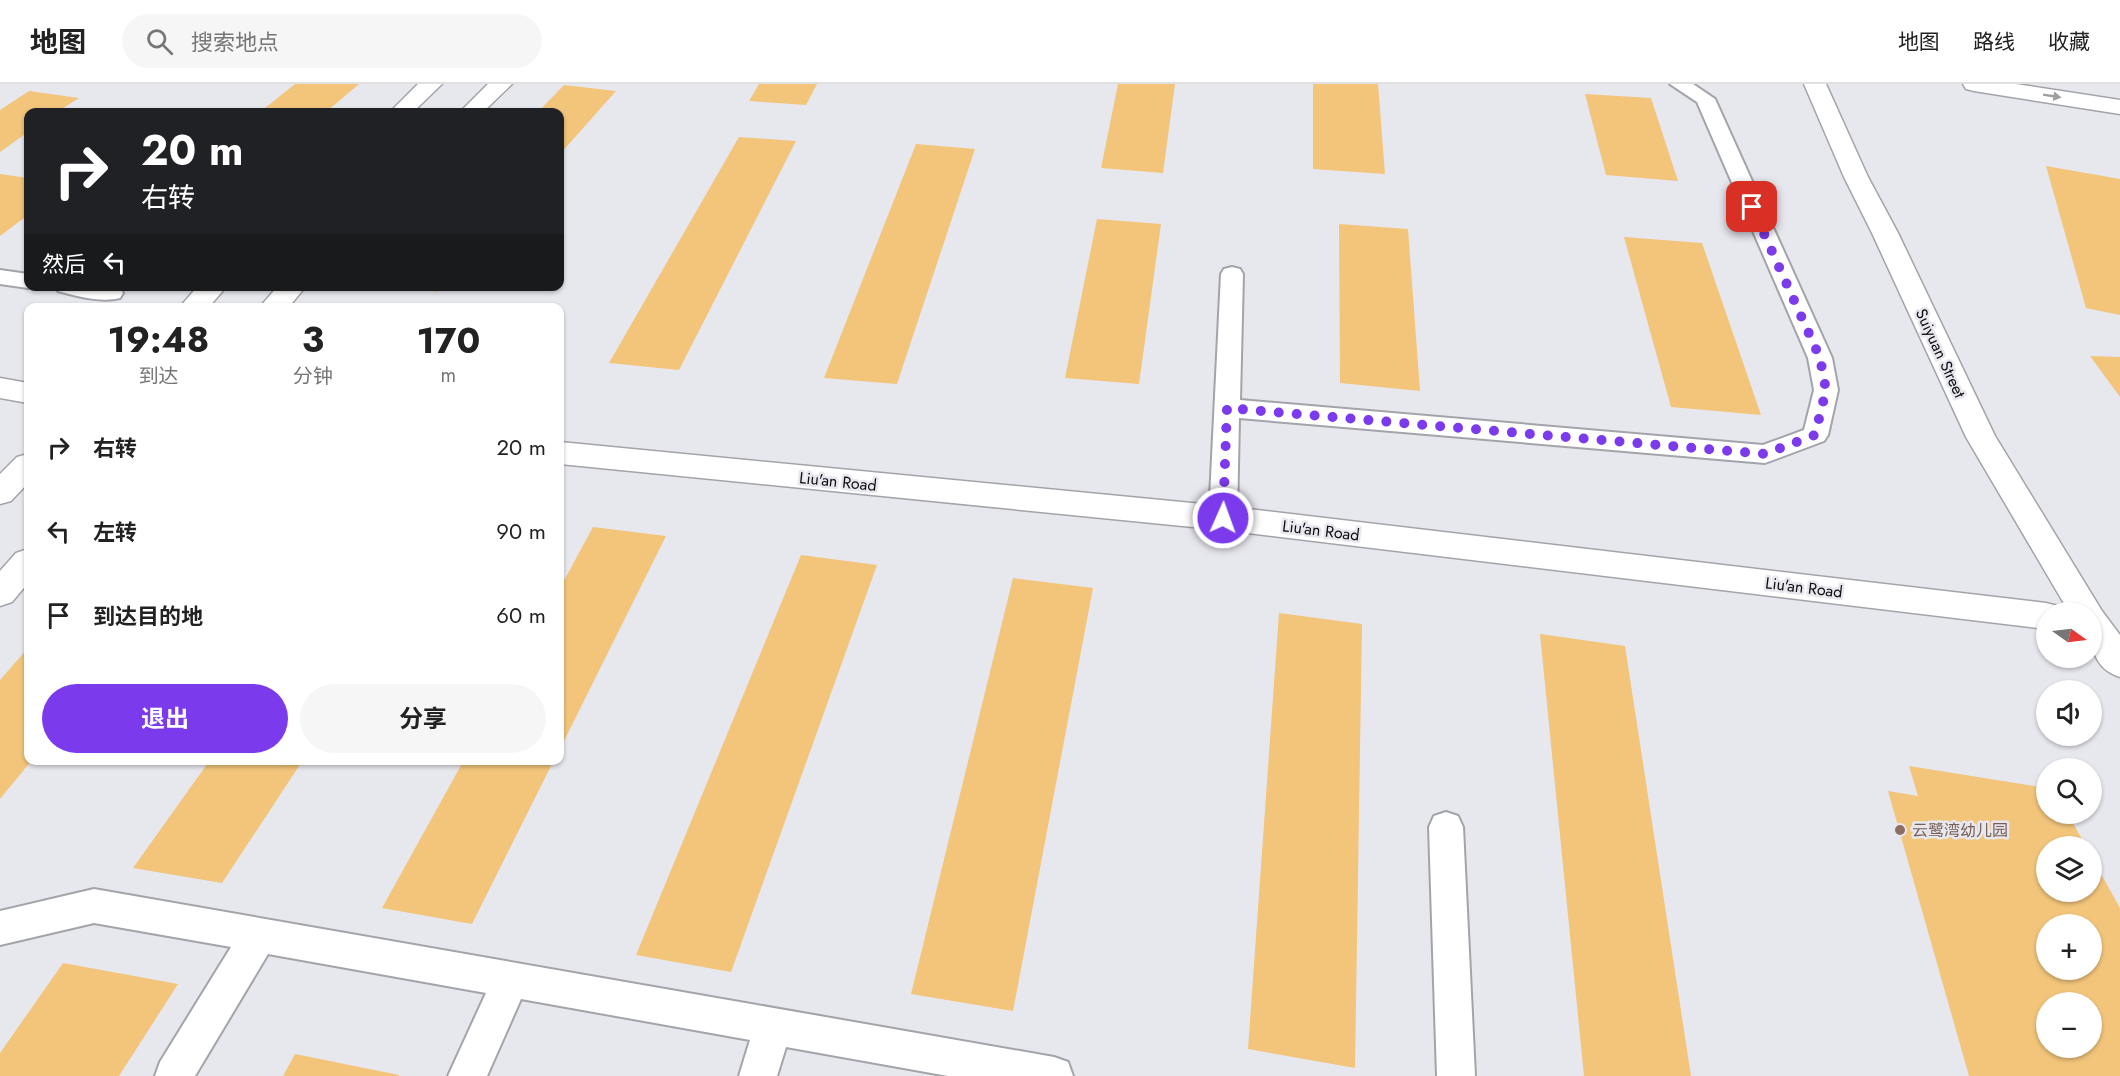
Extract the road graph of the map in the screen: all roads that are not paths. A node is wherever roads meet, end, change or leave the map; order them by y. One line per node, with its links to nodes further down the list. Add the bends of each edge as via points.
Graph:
1 (431, 84): 9 (street)
2 (501, 84): 10 (street)
3 (1679, 84): 22 (lane, via 1705,99 1820,358 1826,390 1815,435 1765,454)
4 (1815, 84): 29 (street, Suiyuan Street, via 1981,437)
5 (1974, 84): 8 (street, one-way to 8)
6 (2098, 84): 7 (street)
7 (2120, 87)
8 (2120, 107)
9 (405, 108)
10 (475, 108)
11 (1232, 274): 22 (lane)
12 (0, 276): 13 (lane)
13 (24, 280)
14 (99, 291): 17 (lane)
15 (209, 291): 18 (street)
16 (288, 291): 19 (street)
17 (112, 293)
18 (197, 303)
19 (277, 303)
20 (0, 388): 21 (street)
21 (24, 392)
22 (1227, 408): 26 (lane)
23 (564, 453): 26 (street, Liu'an Road)
24 (24, 469): 25 (street)
25 (0, 494)
26 (1223, 518): 30 (street, Liu'an Road)
27 (24, 566): 28 (street)
28 (0, 593)
29 (2080, 602)
30 (2036, 615)
31 (2102, 626): 32 (lane)
32 (2120, 633)
33 (2102, 637): 34 (street)
34 (2120, 663)
35 (1446, 827): 44 (lane)
36 (0, 928): 37 (lane, via 94,906)
37 (260, 935): 38 (lane); 40 (lane)
38 (511, 980): 39 (lane); 41 (lane)
39 (773, 1026): 42 (lane); 43 (lane)
40 (174, 1076)
41 (468, 1076)
42 (758, 1076)
43 (1050, 1076)
44 (1456, 1076)

